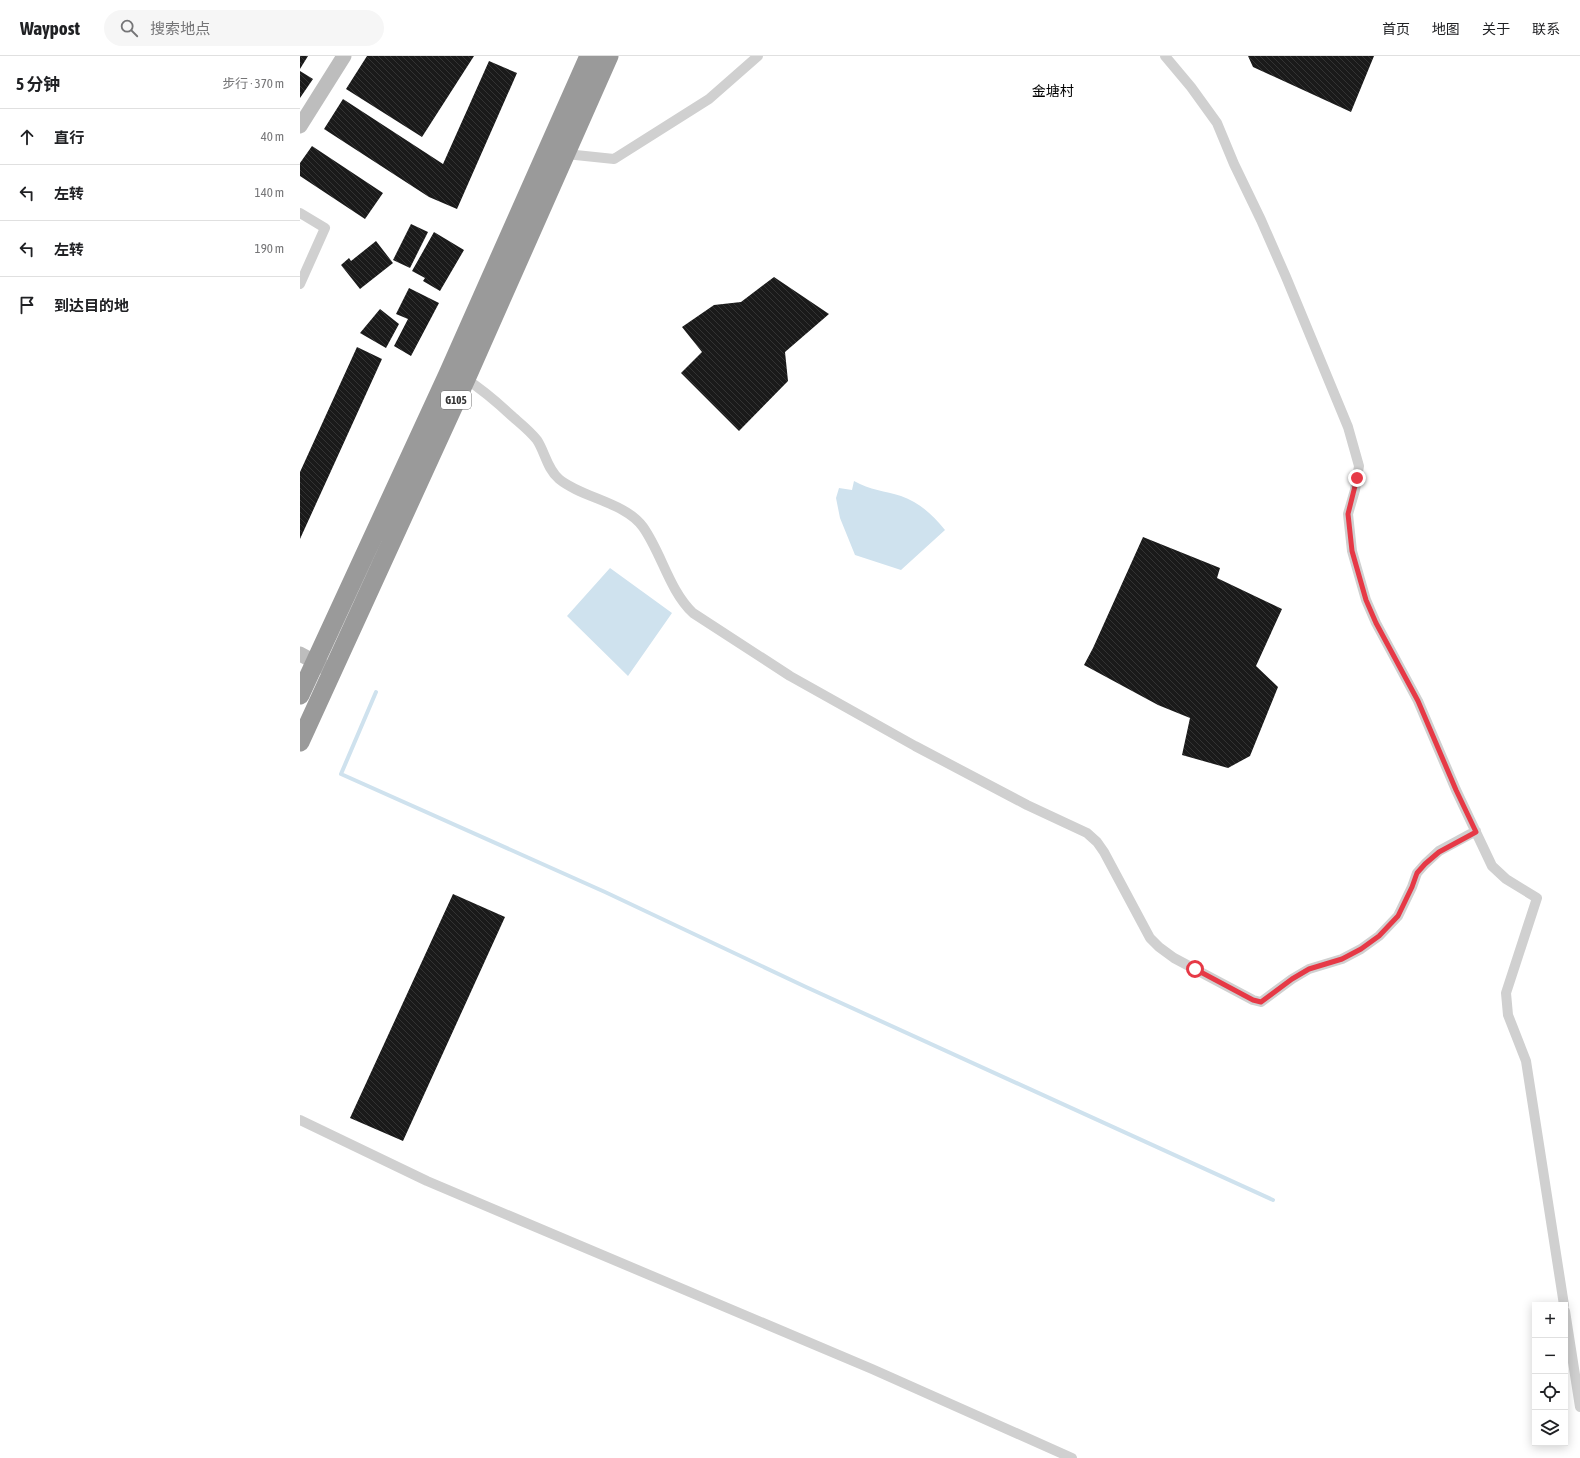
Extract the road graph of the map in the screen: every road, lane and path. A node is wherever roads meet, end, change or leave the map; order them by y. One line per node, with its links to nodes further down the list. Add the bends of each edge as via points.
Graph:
1 (344, 56): 6 (street)
2 (589, 56): 11 (highway, G105, via 448,374)
3 (609, 56): 7 (highway, G105)
4 (758, 56): 7 (street, via 709,99 614,159)
5 (1165, 56): 15 (street, via 1217,123 1286,277 1348,427 1359,466 1348,514 1352,551 1366,600 1418,701)
6 (300, 126)
7 (566, 154): 10 (highway, G105)
8 (300, 213): 9 (street, via 325,228)
9 (300, 284)
10 (466, 379): 12 (highway, G105); 15 (street, via 484,391 528,430 559,479 623,511 639,522 685,606 693,613 790,676 915,746 1027,805 1087,833 1104,852 1150,938 1174,958 1253,1000 1261,1002 1309,969 1342,959 1379,936 1398,916 1417,873 1425,864 1439,852)
11 (308, 659): 12 (street); 13 (highway, G105)
12 (332, 672): 14 (highway, G105)
13 (300, 695)
14 (300, 742)
15 (1476, 832): 17 (street, via 1498,873 1537,898 1506,993 1508,1015 1526,1061)
16 (300, 1120): 20 (street, via 427,1181 865,1366)
17 (1564, 1302)
18 (1568, 1330): 19 (street)
19 (1580, 1407)
20 (1072, 1458)

